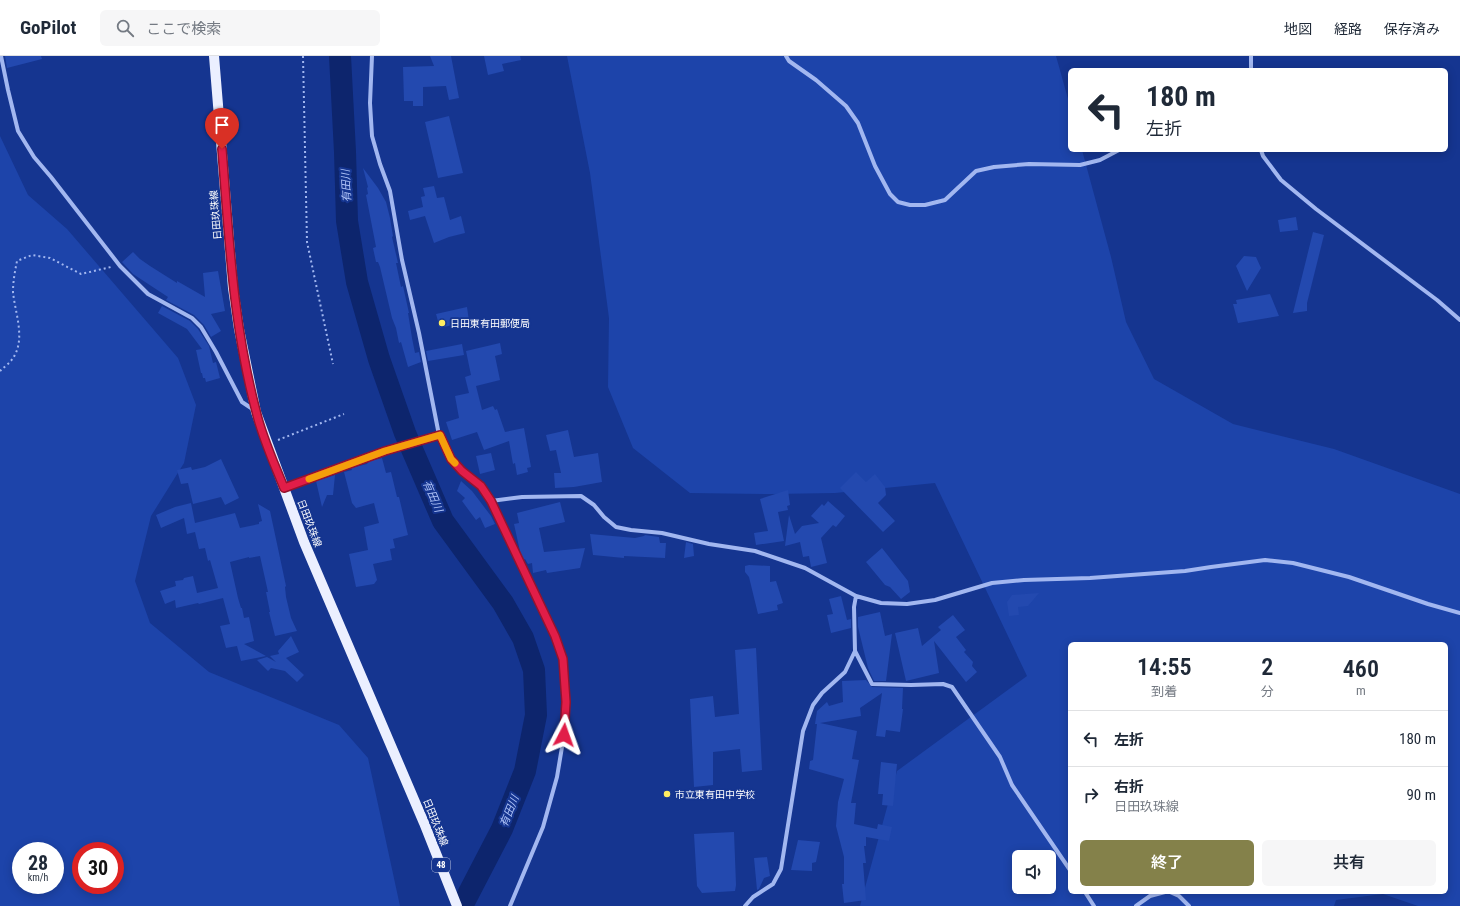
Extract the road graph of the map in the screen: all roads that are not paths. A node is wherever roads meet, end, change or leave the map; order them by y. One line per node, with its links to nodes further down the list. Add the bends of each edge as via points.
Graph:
1 (1, 56): 10 (street, via 18,131 34,157 120,266 148,294 192,318 201,327 242,402)
2 (214, 56): 10 (main road, 日田玖珠線 / 48, via 233,288)
3 (372, 56): 11 (street, via 372,136 390,190 402,260)
4 (786, 56): 7 (street, via 846,106 858,123 875,166 890,194 898,202 910,206 945,200 976,171 1029,164 1080,165 1100,160)
5 (1251, 56): 6 (street)
6 (1251, 68)
7 (1115, 152)
8 (1261, 152): 9 (street, via 1281,180)
9 (1460, 320)
10 (256, 412): 12 (main road, 日田玖珠線 / 48)
11 (440, 435): 12 (street, via 385,451); 13 (street, via 451,459 481,486)
12 (284, 488): 21 (main road, 日田玖珠線 / 48, via 304,542)
13 (491, 501): 14 (street, via 522,497 581,496 616,527 755,551 805,568); 22 (street, via 555,636 563,659 566,702 557,777 543,827)
14 (856, 596): 15 (street, via 881,603 907,604 935,600 992,583 1185,571 1264,560 1349,576); 16 (street)
15 (1460, 613)
16 (856, 651): 17 (street, via 872,684 943,684 952,687 1000,757 1012,785); 23 (street, via 845,672 813,705 803,731 780,869 773,884 753,897)
17 (1068, 867)
18 (1086, 894): 24 (street)
19 (1158, 894): 25 (street)
20 (1174, 894): 26 (street)
21 (457, 906)
22 (510, 906)
23 (745, 906)
24 (1094, 906)
25 (1136, 906)
26 (1189, 906)

